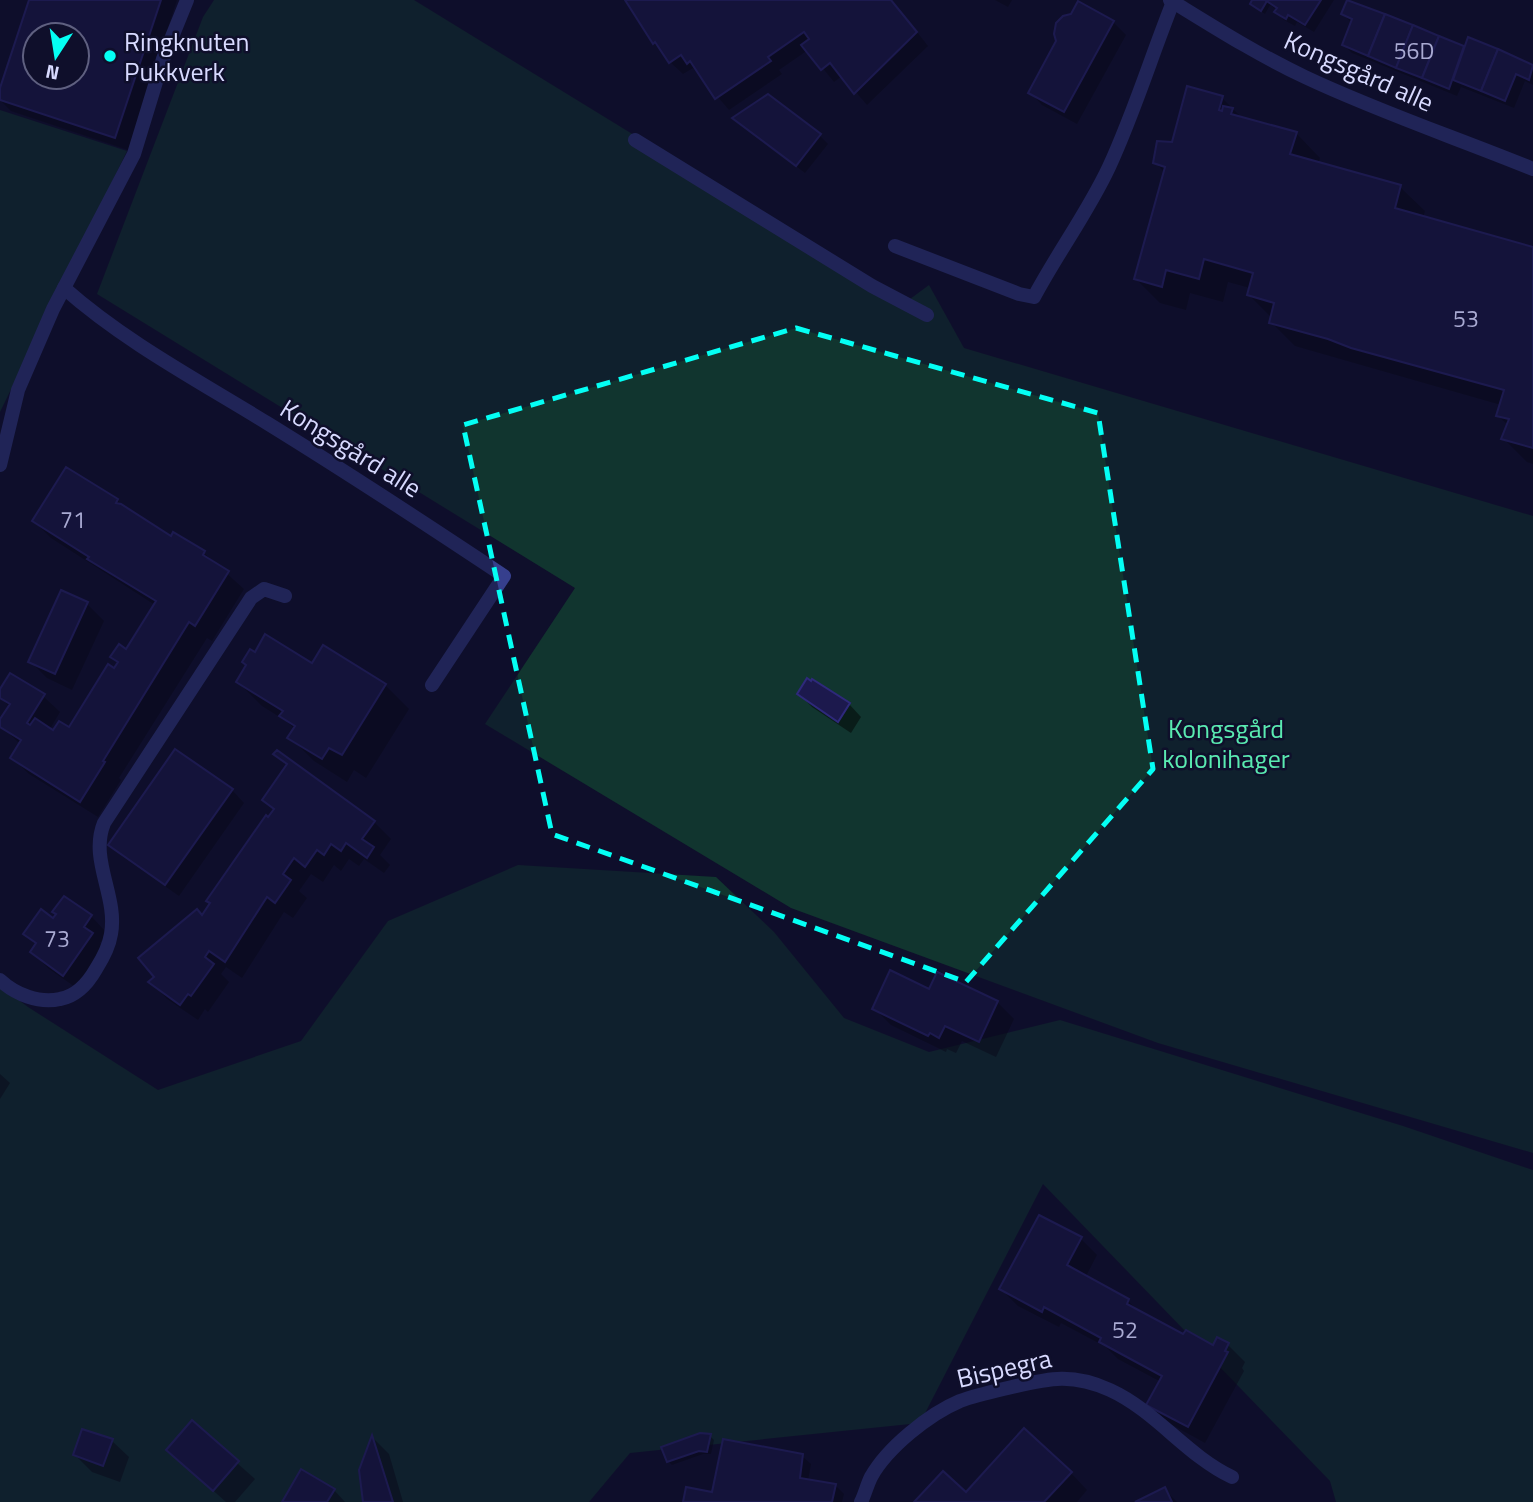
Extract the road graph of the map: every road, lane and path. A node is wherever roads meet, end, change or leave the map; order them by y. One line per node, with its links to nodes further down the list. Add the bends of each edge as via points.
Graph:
1 (187, 0): 6 (street, via 134,154)
2 (1172, 1): 4 (street, Kongsgård alle, via 1302,76); 5 (street, Kongsgård alle, via 1110,166 1034,297)
3 (635, 140): 7 (street)
4 (1533, 169)
5 (895, 246)
6 (64, 288): 8 (street, via 18,390); 10 (street, Kongsgård alle, via 145,348 360,480 504,576)
7 (927, 315)
8 (0, 465)
9 (285, 596): 11 (street, via 264,589 251,598 104,823 98,850 111,908 111,934 89,980 58,1000 38,1000)
10 (432, 685)
11 (0, 980)
12 (1232, 1477): 13 (street, Bispegra, via 1123,1397 1078,1378 992,1392 959,1401 932,1416 894,1448 872,1477)
13 (861, 1502)

